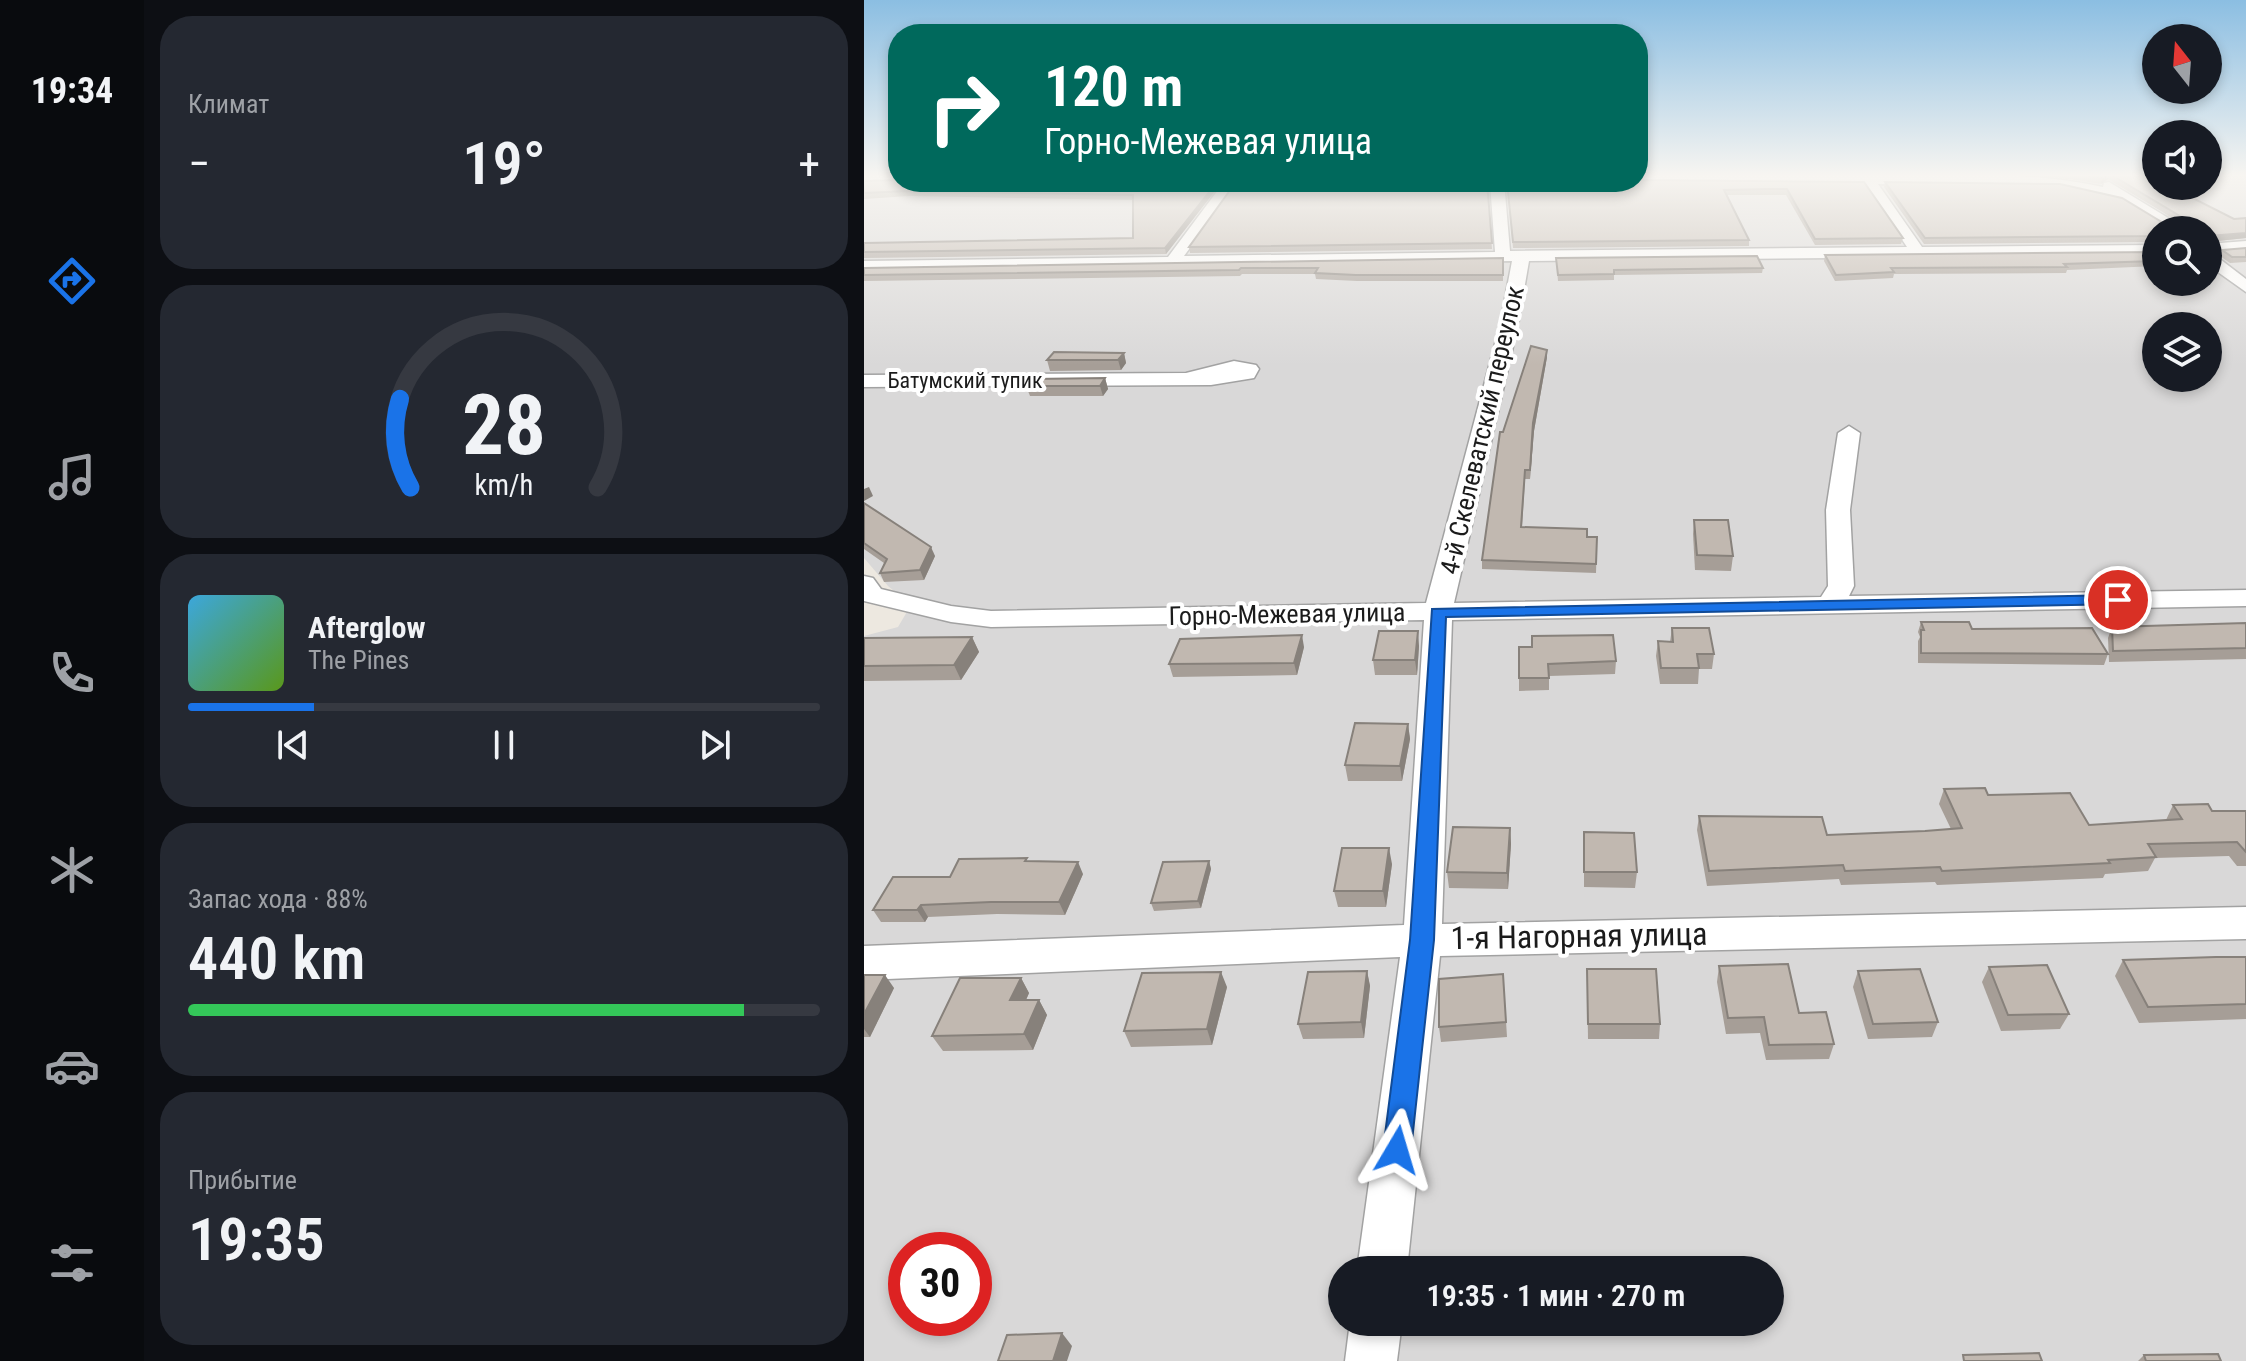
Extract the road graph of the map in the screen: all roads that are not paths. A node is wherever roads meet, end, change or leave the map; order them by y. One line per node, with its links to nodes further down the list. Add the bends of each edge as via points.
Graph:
1 (1190, 238): 9 (street)
2 (1508, 238): 8 (street, 4-й Скелеватский переулок)
3 (1908, 238): 7 (street)
4 (2246, 246): 5 (street)
5 (2222, 249)
6 (2142, 250): 7 (street)
7 (1919, 254): 8 (street)
8 (1512, 258): 9 (street); 19 (street, 4-й Скелеватский переулок, via 1509,325)
9 (1173, 261): 11 (street)
10 (2222, 263): 12 (street)
11 (864, 266)
12 (2246, 287)
13 (1201, 379): 14 (street, Батумский тупик)
14 (864, 381)
15 (1849, 433): 18 (street, via 1838,510 1841,586)
16 (866, 594): 19 (street, Горно-Межевая улица, via 991,619)
17 (2246, 598): 18 (street, Горно-Межевая улица)
18 (1830, 605): 19 (street, Горно-Межевая улица)
19 (1438, 612): 21 (street, 4-й Скелеватский переулок)
20 (2246, 923): 21 (street, 1-я Нагорная улица)
21 (1422, 940): 22 (street, 1-я Нагорная улица); 23 (street, 4-й Скелеватский переулок)
22 (864, 963)
23 (1384, 1256)
24 (1374, 1336): 25 (street)
25 (1371, 1361)

